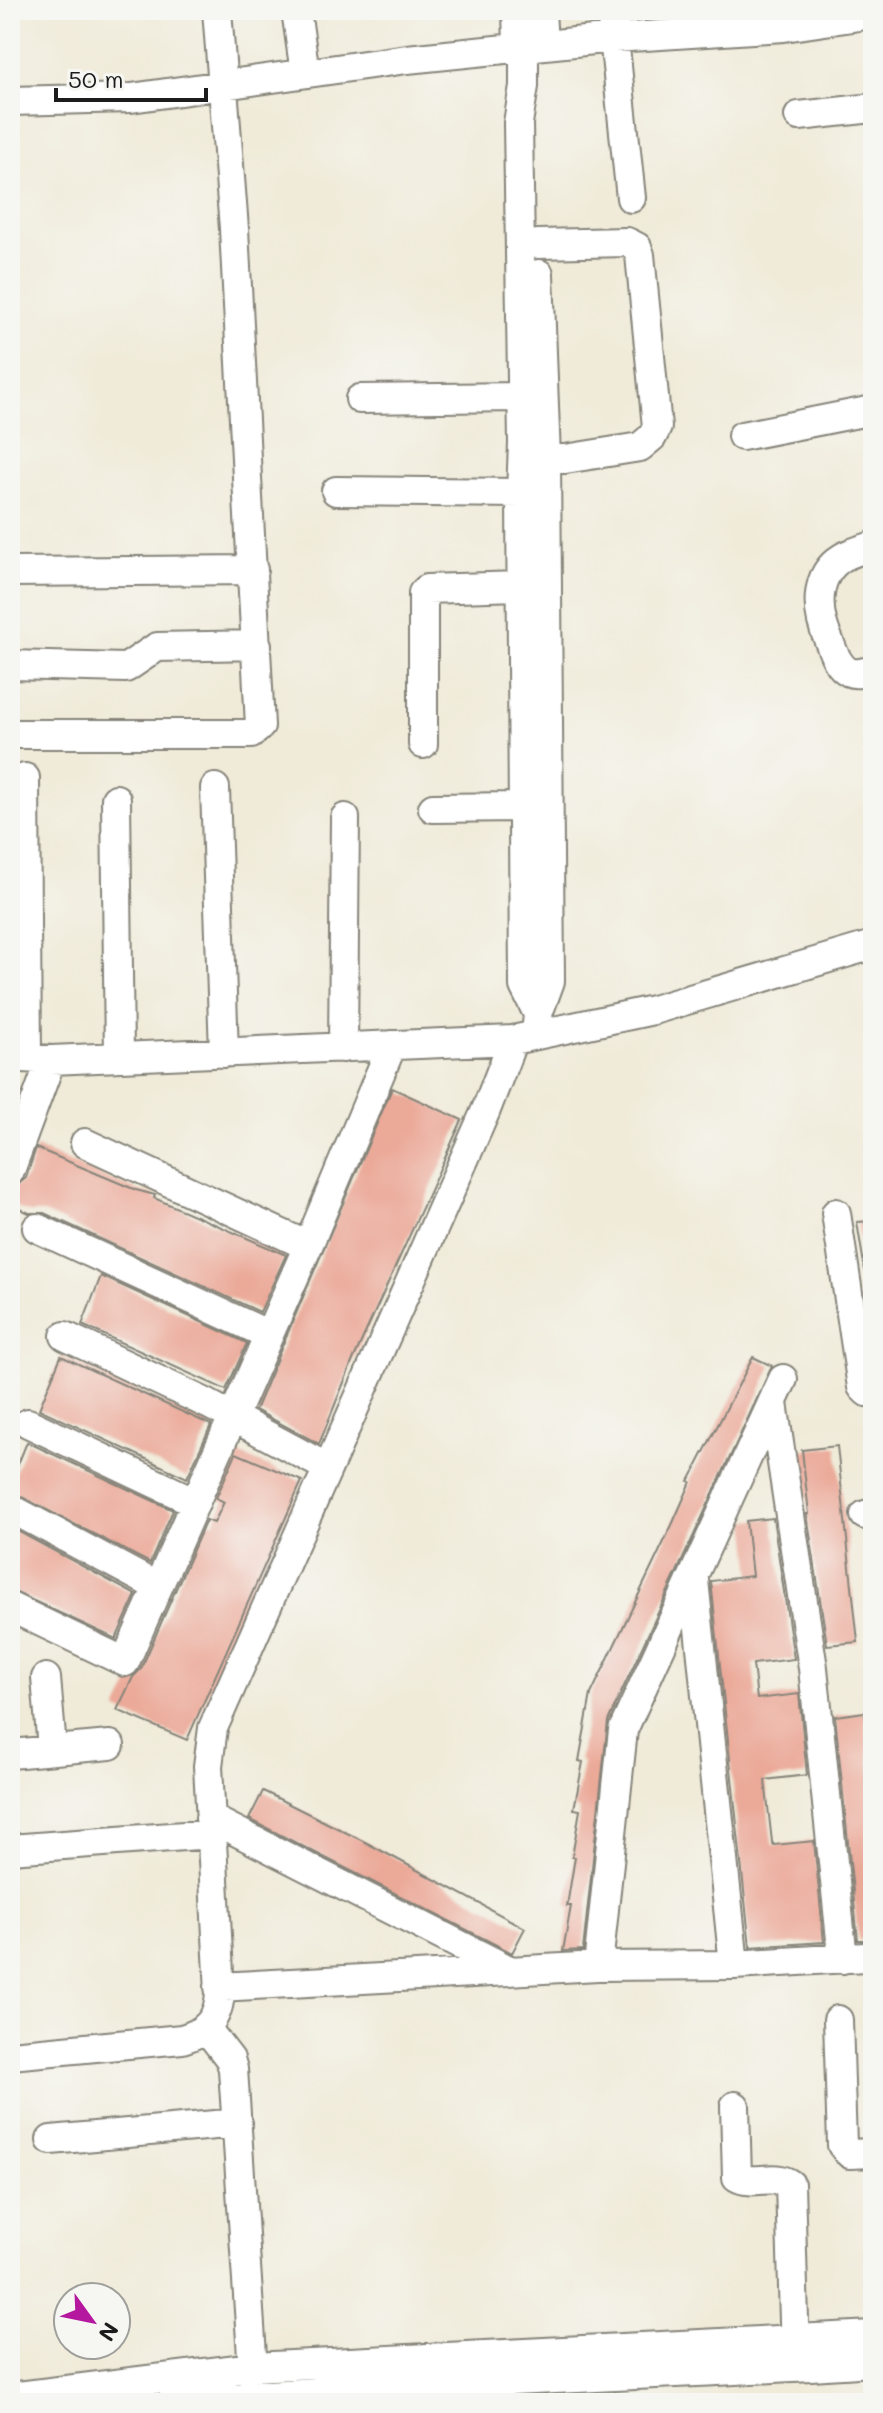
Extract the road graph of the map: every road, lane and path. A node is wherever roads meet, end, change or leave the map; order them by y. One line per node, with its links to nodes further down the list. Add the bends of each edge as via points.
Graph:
1 (217, 10): 10 (street)
2 (296, 10): 9 (street)
3 (517, 10): 8 (street)
4 (541, 10): 8 (street)
5 (873, 14): 6 (street)
6 (815, 16): 7 (street, via 784,27)
7 (612, 24): 8 (street); 15 (street)
8 (528, 47): 9 (street); 11 (street)
9 (305, 73): 10 (street)
10 (225, 85): 12 (street, via 131,98); 25 (street)
11 (524, 86): 16 (street, via 533,119); 17 (street, via 518,123)
12 (10, 101)
13 (873, 108): 14 (street)
14 (799, 116)
15 (631, 198)
16 (538, 244): 21 (street); 21 (street, via 627,242 637,247 657,427 640,447 565,459)
17 (522, 397): 18 (street); 21 (street)
18 (360, 399)
19 (873, 410): 20 (street)
20 (742, 436)
21 (535, 450): 23 (street); 32 (street)
22 (336, 491): 23 (street)
23 (521, 493): 27 (street)
24 (873, 546): 30 (street, via 842,557 821,586 818,602 823,630 840,665 857,674)
25 (253, 570): 26 (street); 28 (street)
26 (10, 572)
27 (521, 586): 32 (street); 33 (street, via 423,593)
28 (257, 645): 29 (street, via 157,647 126,668); 31 (street, via 260,726 251,734)
29 (10, 665)
30 (873, 670)
31 (10, 734)
32 (535, 741): 37 (street); 42 (street, via 550,981)
33 (423, 744)
34 (25, 778): 40 (street)
35 (215, 788): 45 (street)
36 (116, 799): 46 (street)
37 (522, 807): 38 (street); 42 (street)
38 (433, 808)
39 (345, 818): 44 (street)
40 (18, 944): 47 (street)
41 (873, 945): 42 (street, via 653,1010)
42 (529, 1030): 43 (street); 58 (street, via 486,1110)
43 (392, 1045): 44 (street); 52 (street)
44 (343, 1048): 45 (street)
45 (224, 1053): 46 (street)
46 (119, 1057): 47 (street)
47 (29, 1059): 49 (street)
48 (85, 1143): 52 (street)
49 (10, 1171)
50 (836, 1213): 55 (street, via 862,1387)
51 (37, 1228): 53 (street)
52 (308, 1246): 53 (street)
53 (269, 1335): 56 (street)
54 (65, 1336): 56 (street)
55 (873, 1392)
56 (233, 1417): 58 (street); 59 (street)
57 (28, 1423): 59 (street)
58 (328, 1468): 68 (street, via 213,1728)
59 (195, 1502): 62 (street)
60 (10, 1508): 62 (street)
61 (693, 1579): 70 (street); 70 (street, via 778,1391 854,1958); 71 (street, via 623,1730)
62 (158, 1587): 63 (street, via 125,1662)
63 (10, 1607)
64 (46, 1678): 66 (street)
65 (110, 1745): 66 (street)
66 (52, 1749): 67 (street)
67 (10, 1754)
68 (210, 1826): 69 (street); 72 (street); 73 (street)
69 (10, 1849)
70 (734, 1965): 71 (street)
71 (598, 1966): 72 (street)
72 (510, 1970): 73 (street)
73 (219, 1987): 75 (street, via 219,2005)
74 (838, 2020): 80 (street, via 842,2145 850,2154)
75 (206, 2028): 76 (street, via 182,2039); 78 (street, via 230,2059)
76 (10, 2055)
77 (735, 2106): 82 (street, via 737,2177 790,2184)
78 (237, 2123): 79 (street); 85 (street)
79 (51, 2140)
80 (873, 2153)
81 (873, 2335): 82 (street)
82 (794, 2339): 84 (street); 85 (street)
83 (873, 2362): 84 (street)
84 (795, 2368): 85 (street)
85 (254, 2381): 86 (street); 87 (street)
86 (10, 2397)
87 (170, 2403)

